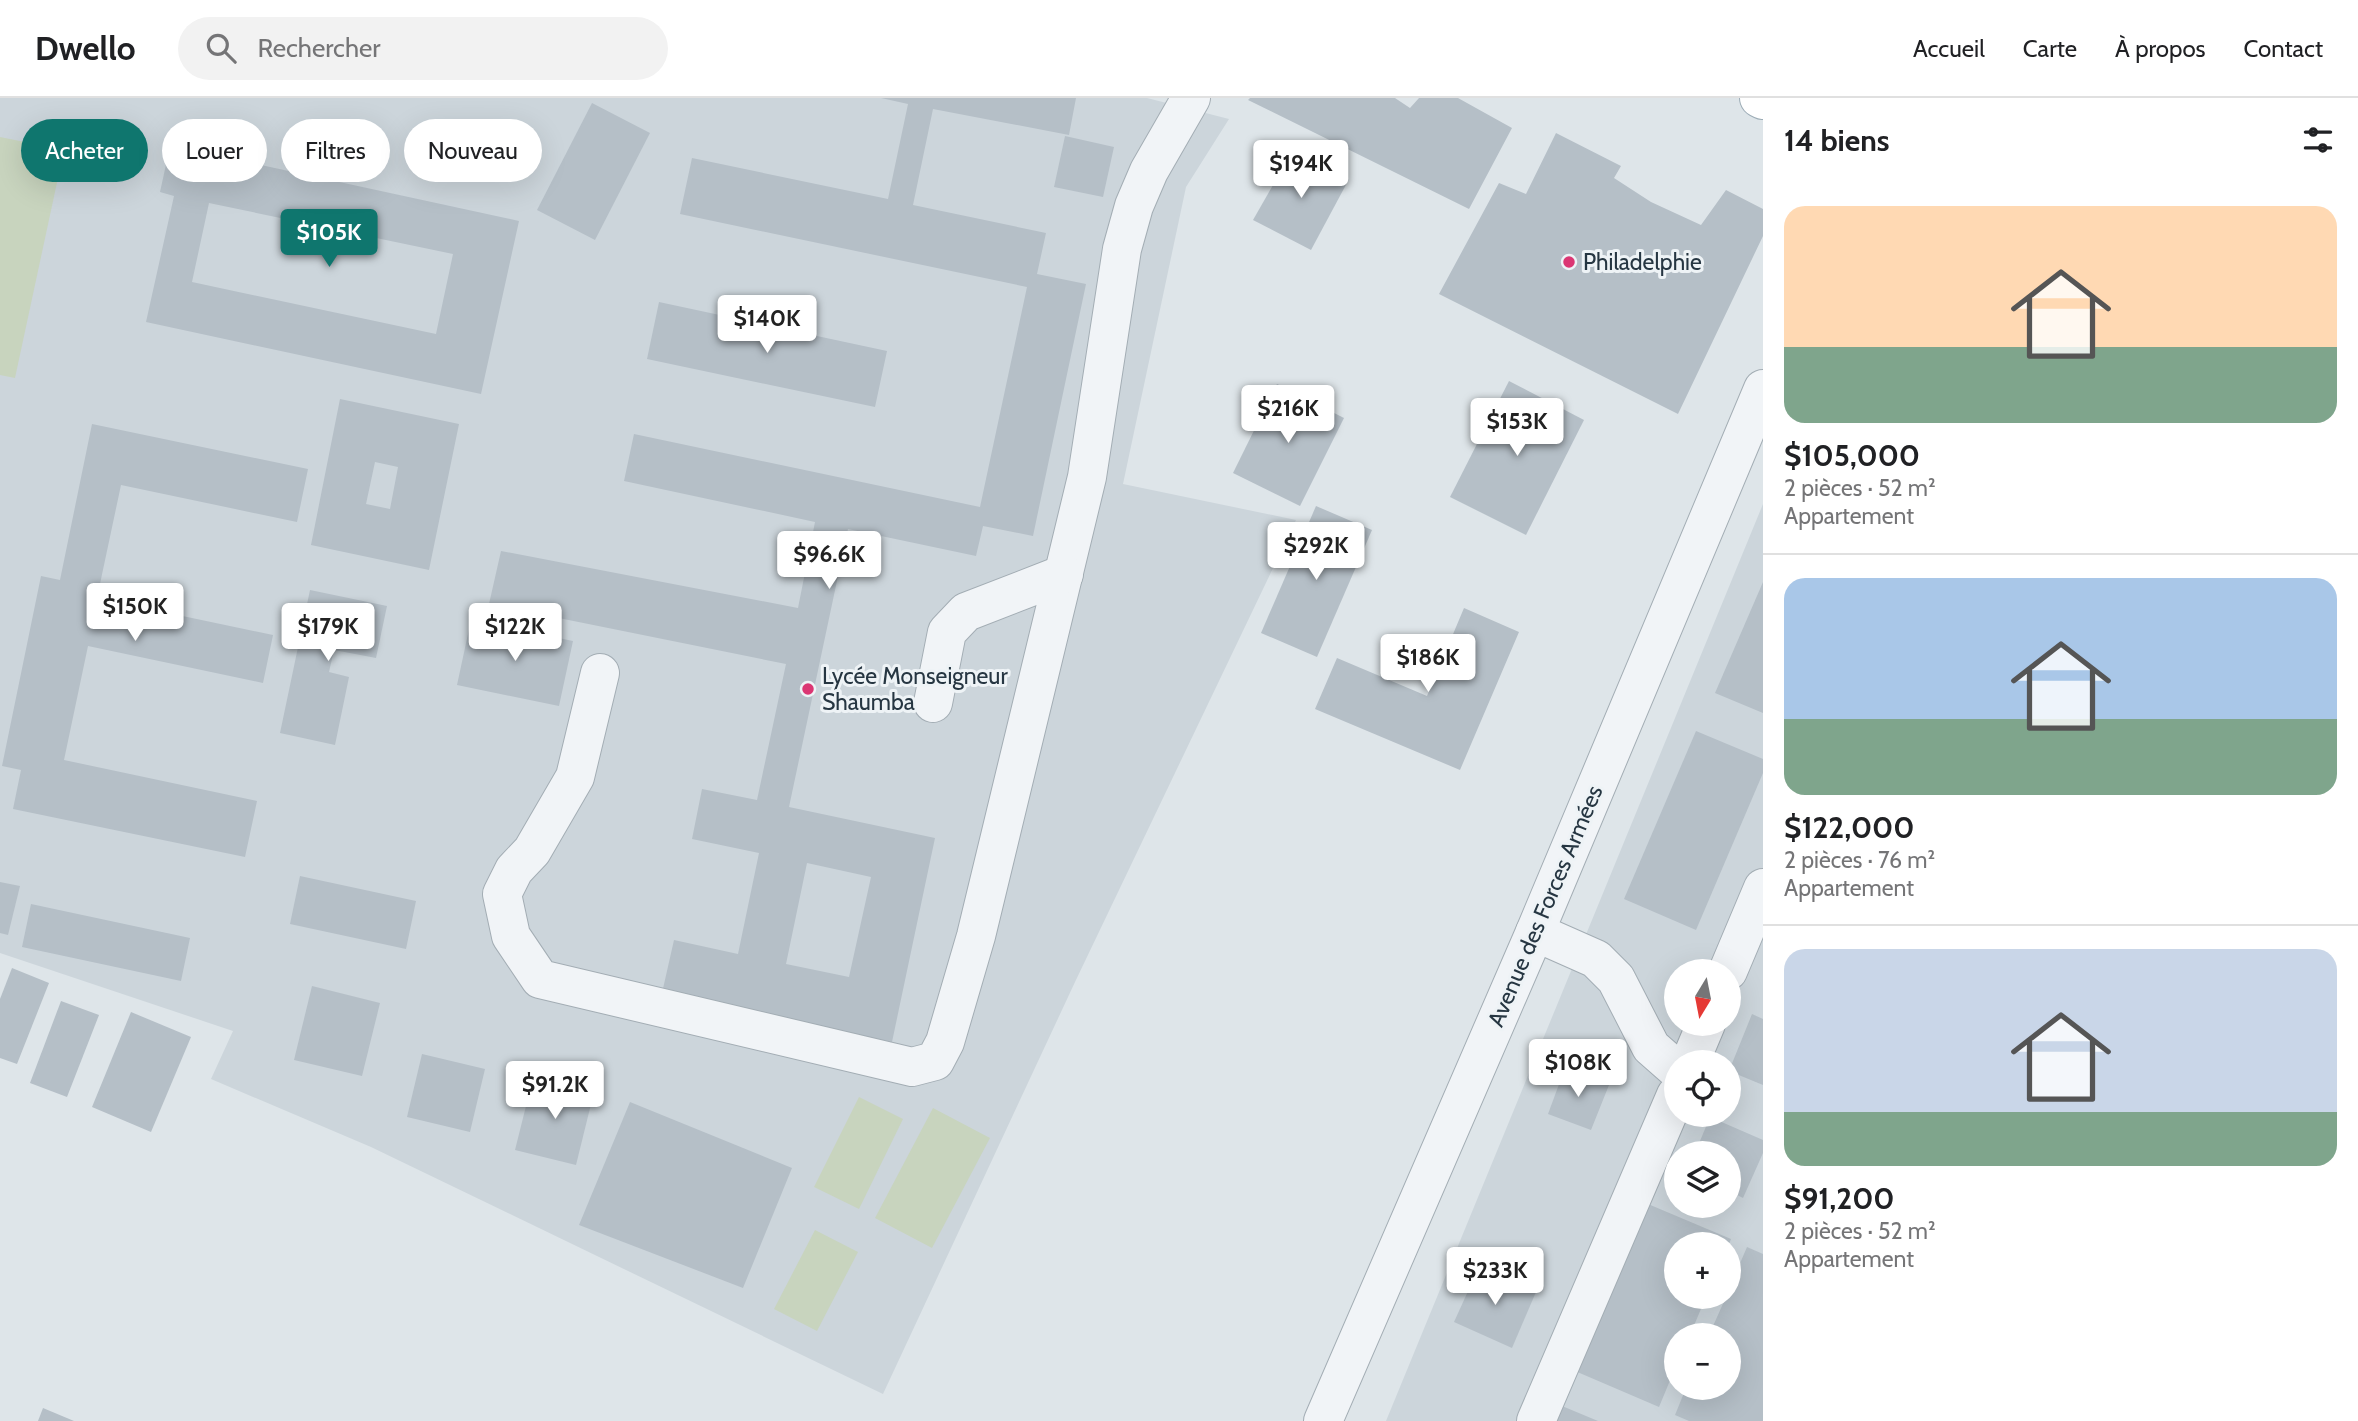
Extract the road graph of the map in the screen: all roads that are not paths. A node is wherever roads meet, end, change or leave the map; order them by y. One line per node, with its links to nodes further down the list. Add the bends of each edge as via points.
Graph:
1 (1191, 98): 3 (street, via 1149,171 1125,238 1087,477)
2 (1763, 389): 7 (street, Avenue des Forces Armées)
3 (1064, 574): 4 (street, via 976,936 945,1042 935,1061 912,1067 540,979 511,936 502,894 575,777); 5 (street, via 966,611 947,632)
4 (600, 673)
5 (933, 703)
6 (1763, 888): 8 (street)
7 (1535, 932): 9 (street, via 1596,960 1616,979 1651,1047); 11 (street, Avenue des Forces Armées)
8 (1733, 959)
9 (1664, 1058)
10 (1664, 1123): 12 (street)
11 (1323, 1421)
12 (1536, 1421)

